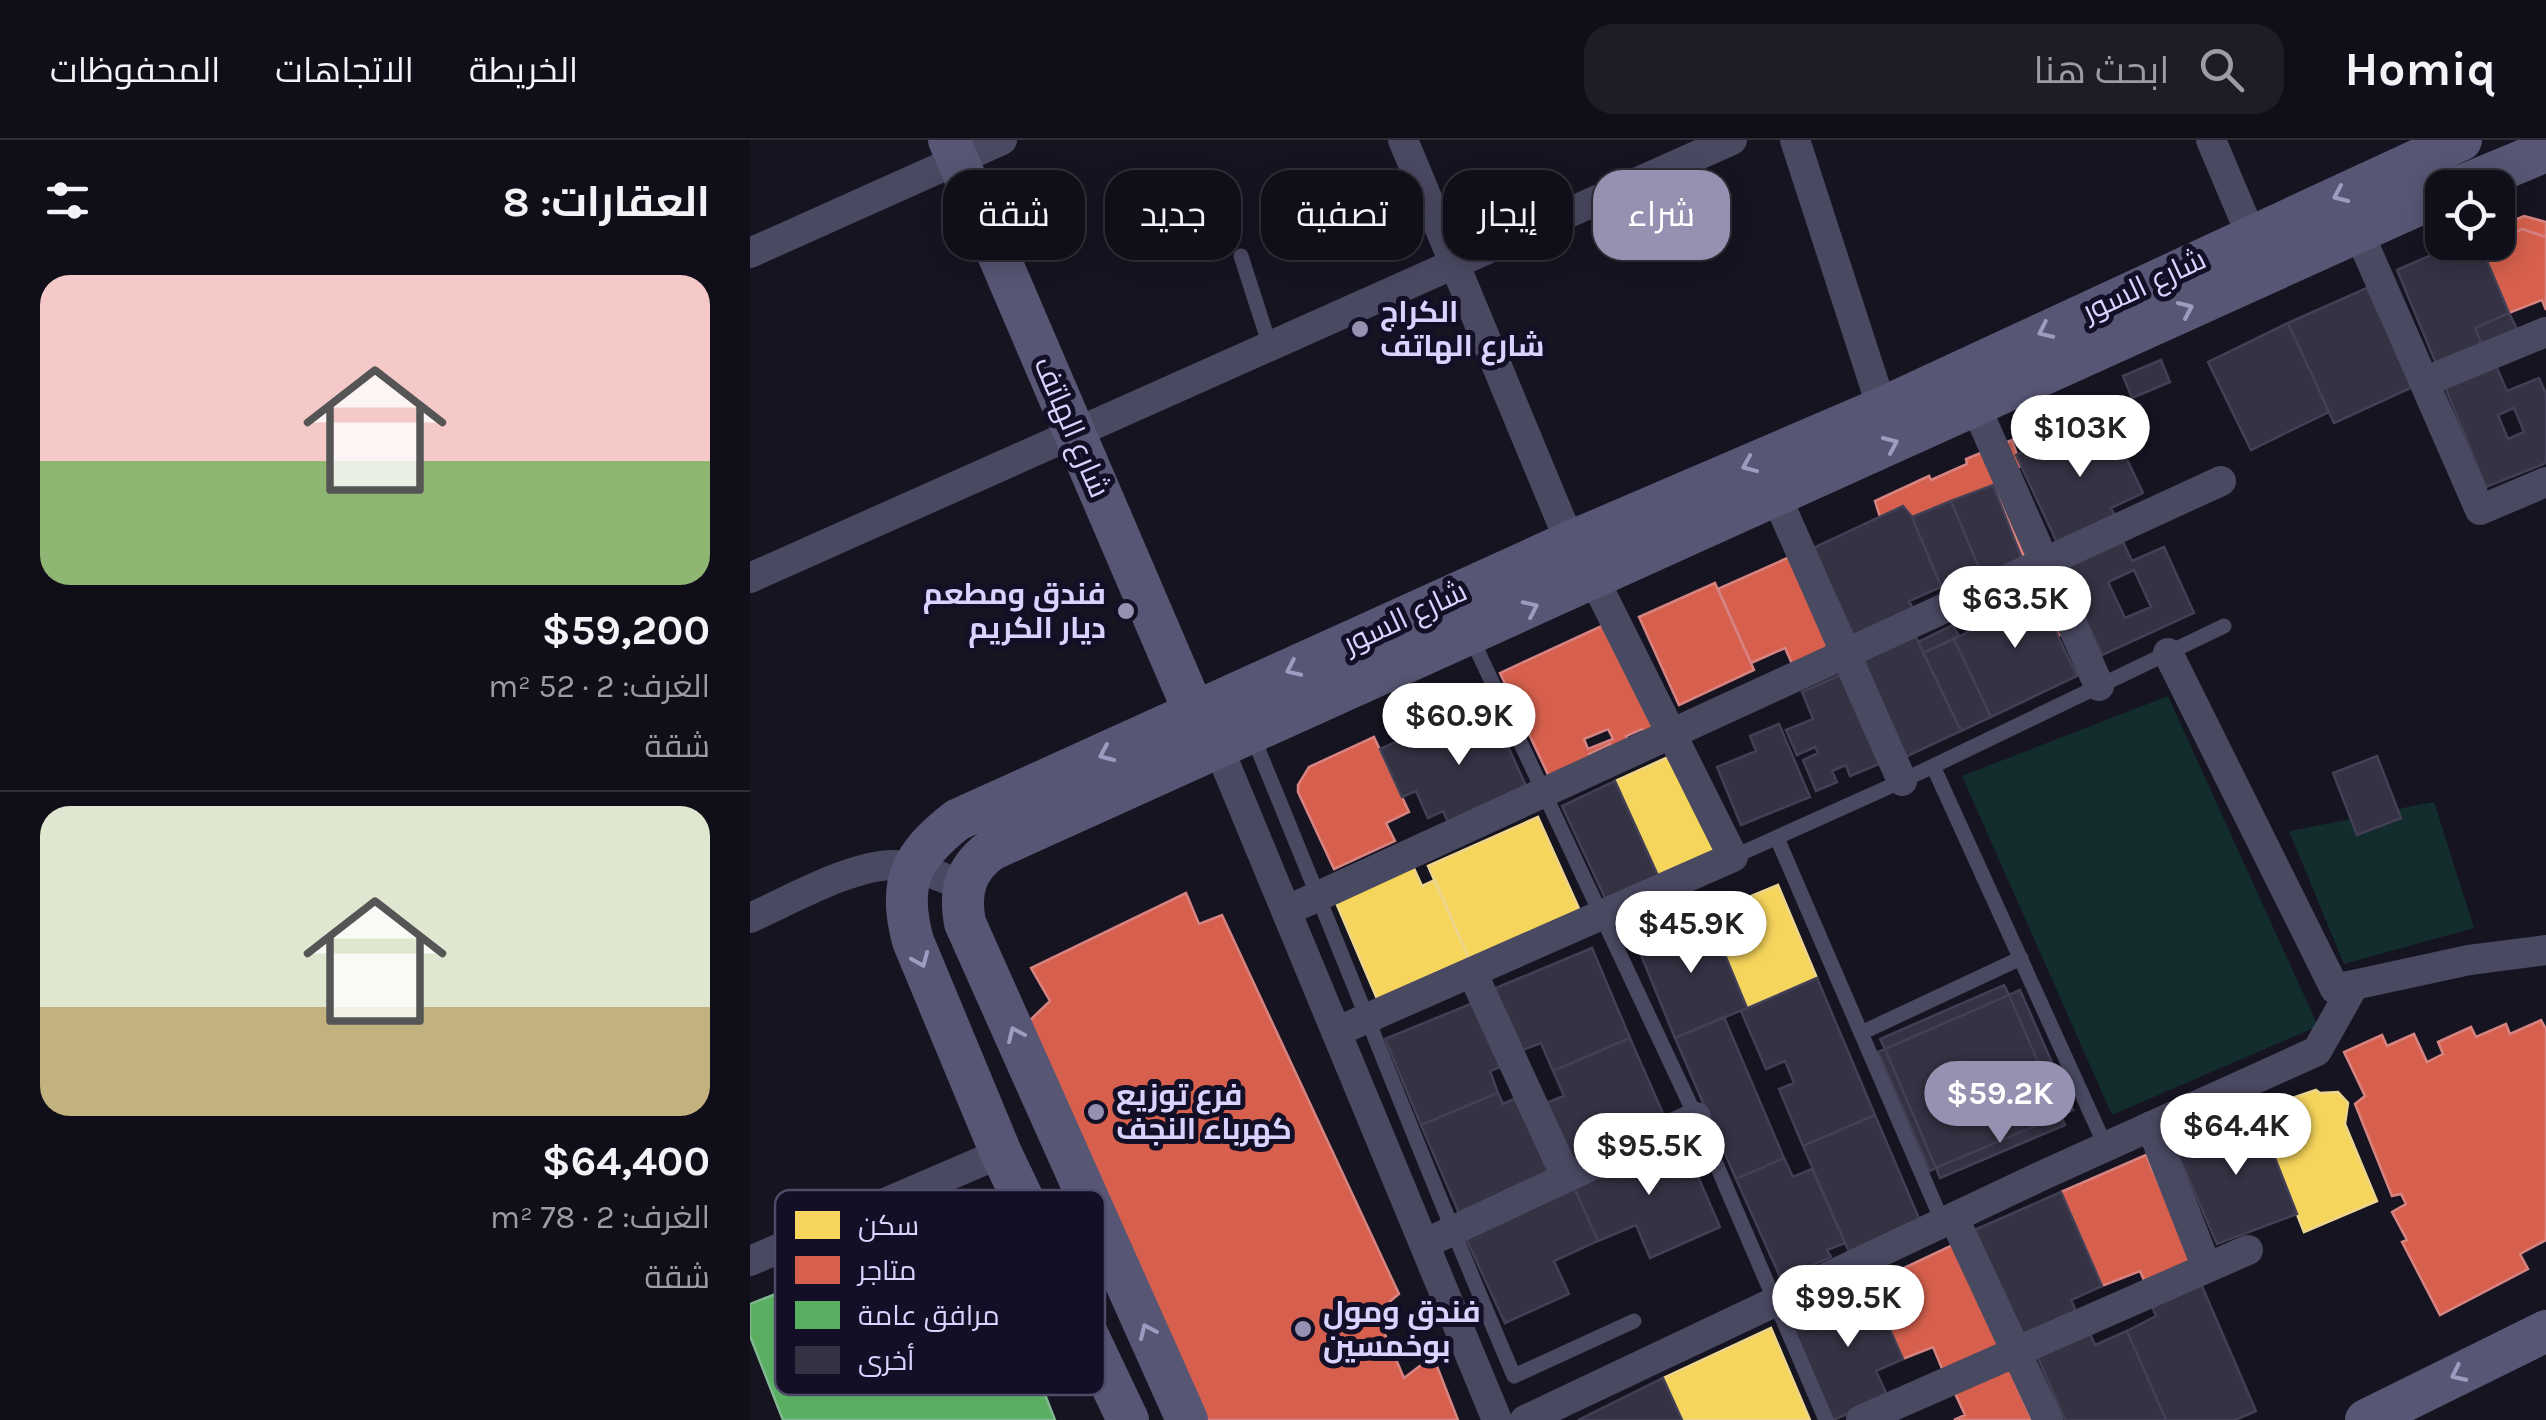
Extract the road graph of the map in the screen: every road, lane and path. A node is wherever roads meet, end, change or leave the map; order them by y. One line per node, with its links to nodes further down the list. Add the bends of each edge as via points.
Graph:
1 (1002, 140): 7 (street)
2 (1403, 140): 17 (street)
3 (1732, 140): 17 (street)
4 (1795, 140): 22 (street)
5 (2211, 140): 14 (street)
6 (2461, 140): 9 (street, شارع السور)
7 (954, 150): 15 (street); 23 (street, شارع الهاتف)
8 (2546, 151): 10 (street, شارع السور)
9 (2442, 170)
10 (2486, 170)
11 (2425, 189): 14 (street, شارع السور, one-way to 14)
12 (2425, 191): 13 (street, شارع السور)
13 (2358, 231): 20 (street); 21 (street, شارع السور, one-way to 13)
14 (2251, 236): 22 (street, شارع السور, one-way to 22)
15 (750, 253)
16 (1241, 259): 19 (lane)
17 (1456, 263): 19 (street); 27 (street)
18 (2546, 332): 20 (street)
19 (1270, 346): 23 (street)
20 (2424, 382): 25 (street, via 2480,510)
21 (1975, 405): 26 (street, شارع السور, one-way to 21); 28 (street)
22 (1882, 408): 27 (street, شارع السور, one-way to 27)
23 (1074, 433): 29 (street); 36 (street, شارع الهاتف)
24 (2221, 480): 28 (street)
25 (2546, 482)
26 (1776, 496): 30 (street, شارع السور); 33 (street)
27 (1570, 542): 36 (street, شارع السور, one-way to 36)
28 (2044, 560): 33 (street); 35 (street)
29 (750, 578)
30 (1594, 579): 32 (street, شارع السور, one-way to 30); 37 (street)
31 (2224, 626): 34 (lane)
32 (1470, 635): 38 (street, شارع السور); 41 (lane)
33 (1845, 652): 37 (street); 40 (street)
34 (2168, 653): 35 (lane); 53 (street, via 2336,989)
35 (2100, 686): 39 (lane)
36 (1195, 714): 38 (street); 44 (street, شارع السور, one-way to 44, via 957,820)
37 (1671, 733): 41 (street); 43 (street)
38 (1235, 742): 45 (street, شارع السور, via 991,850); 46 (lane); 47 (street)
39 (1934, 766): 40 (lane); 51 (lane)
40 (1902, 782): 42 (lane)
41 (1544, 792): 46 (street); 48 (lane)
42 (1777, 838): 43 (lane); 56 (lane)
43 (1733, 857): 48 (street)
44 (913, 867): 45 (street); 49 (street, via 864,870); 60 (street, one-way to 60, via 906,886 913,941)
45 (963, 886): 64 (street, one-way to 45, via 965,923)
46 (1319, 896): 47 (street); 54 (lane)
47 (1286, 911): 55 (street)
48 (1601, 915): 52 (street); 57 (lane)
49 (750, 918)
50 (2546, 950): 53 (street)
51 (2020, 958): 56 (lane); 59 (lane)
52 (1472, 972): 54 (street); 61 (street)
53 (2354, 985): 58 (street, via 2318,1051)
54 (1368, 1018): 55 (street); 67 (lane)
55 (1336, 1032): 67 (street)
56 (1861, 1033): 65 (lane)
57 (1696, 1117): 61 (street); 72 (lane)
58 (2151, 1126): 59 (street); 71 (street)
59 (2106, 1147): 65 (street)
60 (1001, 1153): 62 (street); 63 (street)
61 (1566, 1177): 67 (street)
62 (915, 1190)
63 (1019, 1190)
64 (1084, 1190)
65 (1949, 1220): 72 (street); 75 (street)
66 (1105, 1236): 78 (street, one-way to 66)
67 (1438, 1238): 73 (lane, via 1514,1376); 79 (street)
68 (775, 1250): 70 (street)
69 (2248, 1250): 71 (street)
70 (750, 1261)
71 (2207, 1268): 75 (street)
72 (1776, 1302): 80 (street); 81 (lane)
73 (1634, 1320)
74 (2546, 1331): 84 (street, one-way to 84)
75 (2016, 1352): 82 (street); 83 (street)
76 (1105, 1372): 77 (street)
77 (1128, 1420)
78 (1187, 1420)
79 (1496, 1420)
80 (1525, 1420)
81 (1826, 1420)
82 (1862, 1420)
83 (2048, 1420)
84 (2366, 1420)

